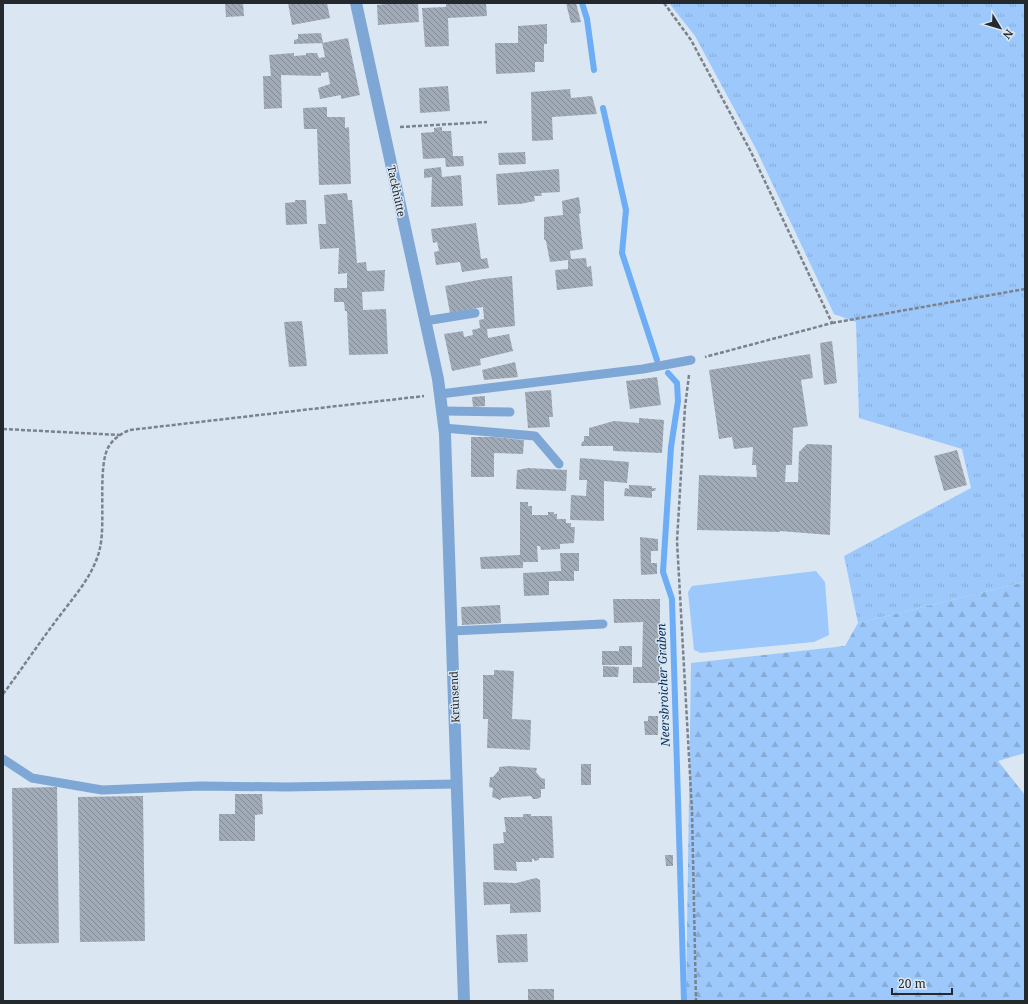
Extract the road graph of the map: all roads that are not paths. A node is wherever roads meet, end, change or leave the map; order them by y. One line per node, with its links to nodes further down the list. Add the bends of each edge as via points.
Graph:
1 (356, 3): 3 (street, Tackhütte)
2 (475, 313): 3 (lane)
3 (425, 321): 5 (street, Tackhütte)
4 (691, 360): 5 (lane, via 643,369)
5 (440, 394): 6 (street, Krünsend)
6 (442, 411): 7 (lane); 8 (street, Krünsend)
7 (510, 412)
8 (444, 428): 9 (lane, via 535,436); 11 (street, Krünsend)
9 (559, 464)
10 (603, 624): 11 (lane)
11 (452, 631): 13 (street, Krünsend)
12 (3, 759): 13 (lane, via 32,778 102,790 201,786)
13 (456, 784): 14 (street, Krünsend)
14 (464, 1001)

